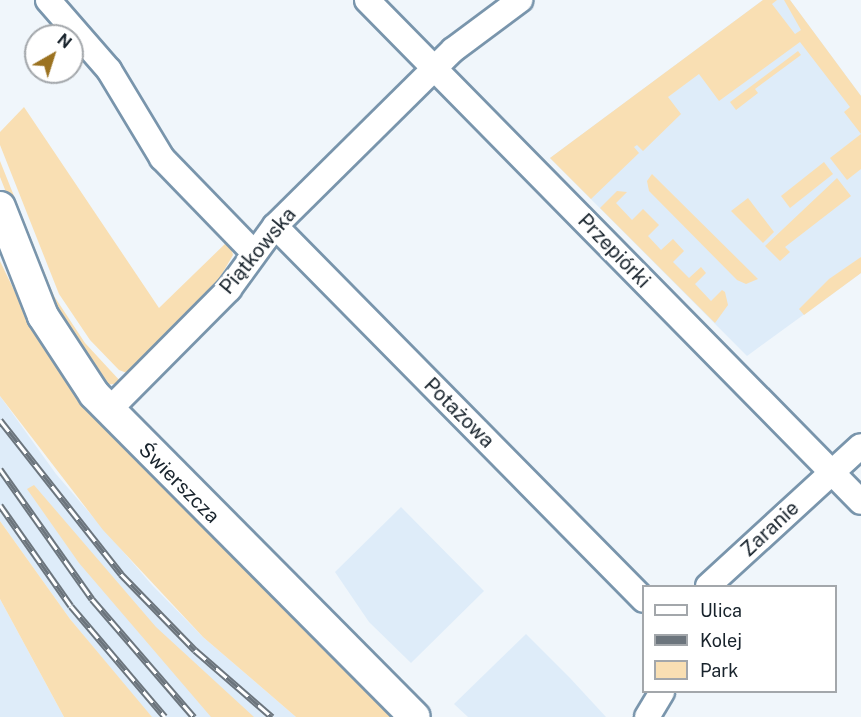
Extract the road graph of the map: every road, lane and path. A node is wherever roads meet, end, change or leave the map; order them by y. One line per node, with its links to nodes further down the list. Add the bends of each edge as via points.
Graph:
1 (48, 0): 7 (street, via 109,70 162,158)
2 (367, 0): 4 (street, Przepiórki)
3 (520, 0): 4 (street, Piątkowska)
4 (435, 68): 6 (street, Piątkowska); 10 (street, Przepiórki)
5 (0, 207): 8 (street, Świerszcza, via 49,327)
6 (275, 226): 7 (street, Piątkowska); 13 (street, Potażowa)
7 (254, 252): 8 (street, Piątkowska, via 229,289)
8 (108, 411): 15 (street, Świerszcza)
9 (861, 446): 10 (street, Zaranie)
10 (831, 472): 11 (street, Przepiórki); 12 (street, Zaranie)
11 (861, 502)
12 (709, 585)
13 (642, 598)
14 (661, 693): 16 (street)
15 (415, 717)
16 (647, 717)

